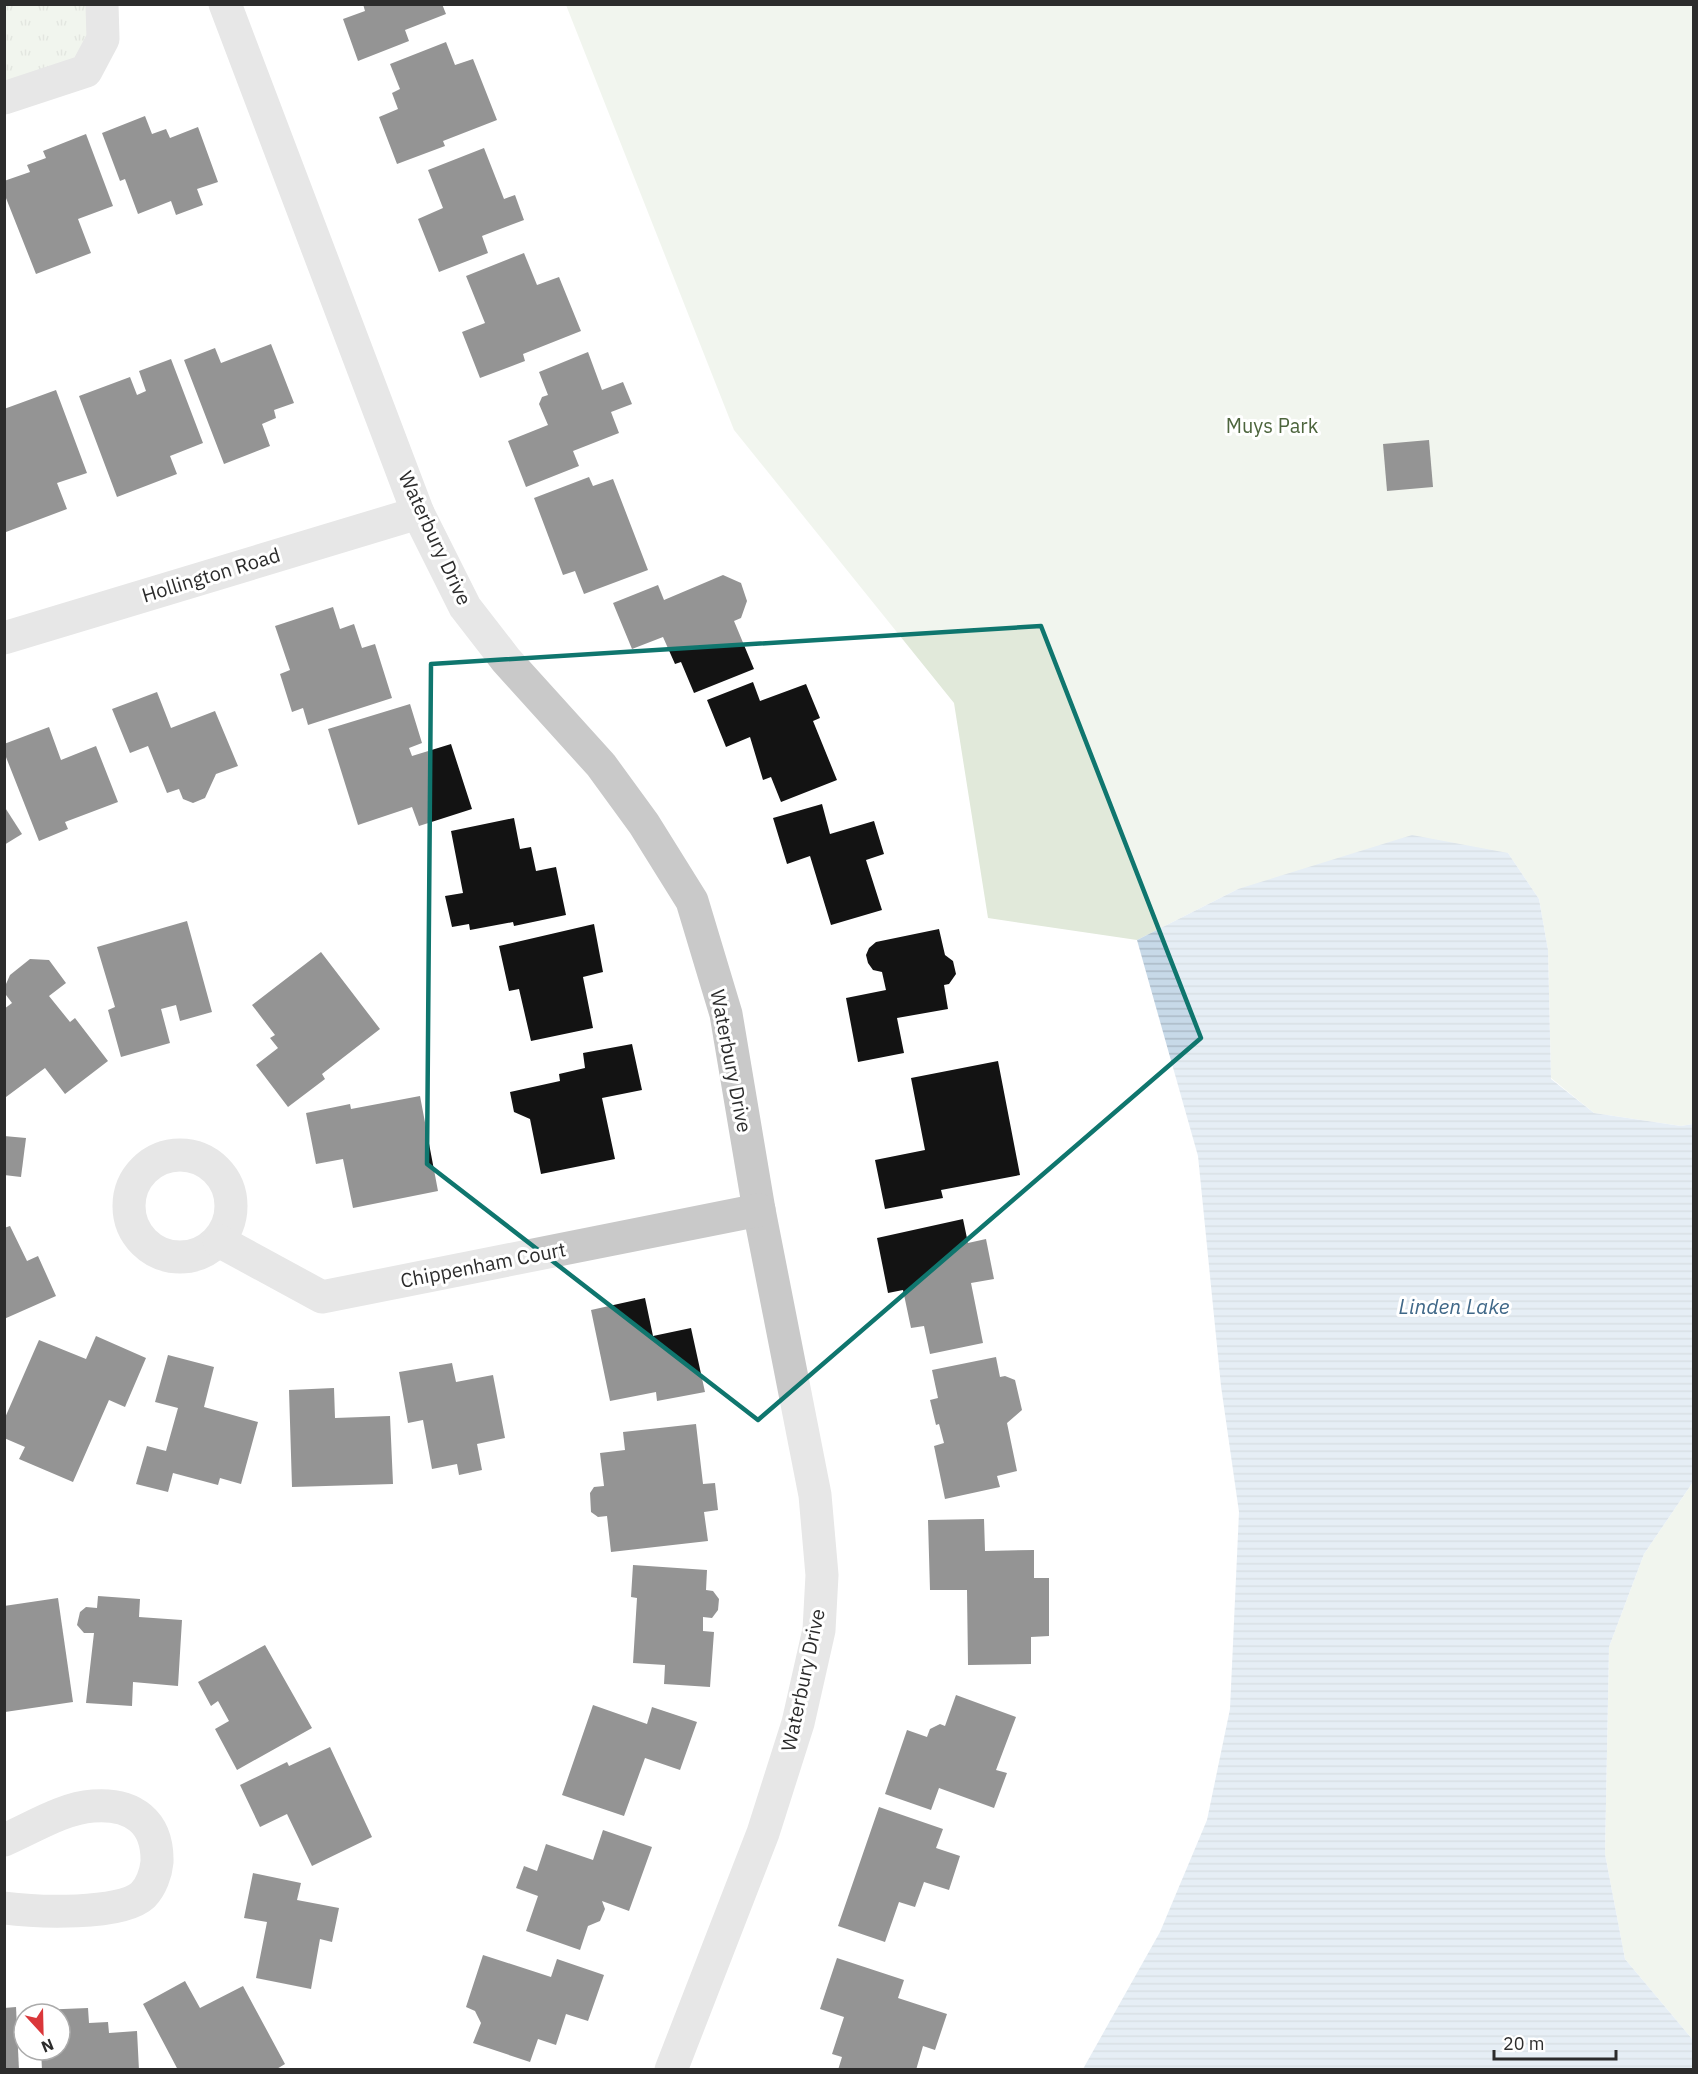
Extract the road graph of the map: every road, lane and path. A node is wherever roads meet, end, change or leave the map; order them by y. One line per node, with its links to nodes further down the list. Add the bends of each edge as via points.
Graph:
1 (102, 4): 3 (street, via 103,39 86,71)
2 (225, 4): 4 (street, Waterbury Drive)
3 (4, 98)
4 (418, 513): 5 (street, Hollington Road); 6 (street, Waterbury Drive, via 465,607 506,660 601,765 692,901 726,1014)
5 (4, 638)
6 (759, 1210): 7 (street, Chippenham Court, via 321,1297); 10 (street, Waterbury Drive, via 815,1496 822,1575 819,1630 798,1723 763,1833)
7 (219, 1240)
8 (4, 1840): 9 (street, via 76,1808 95,1805 122,1807 143,1819 157,1843 156,1873 143,1896 118,1907)
9 (4, 1908)
10 (671, 2070)

